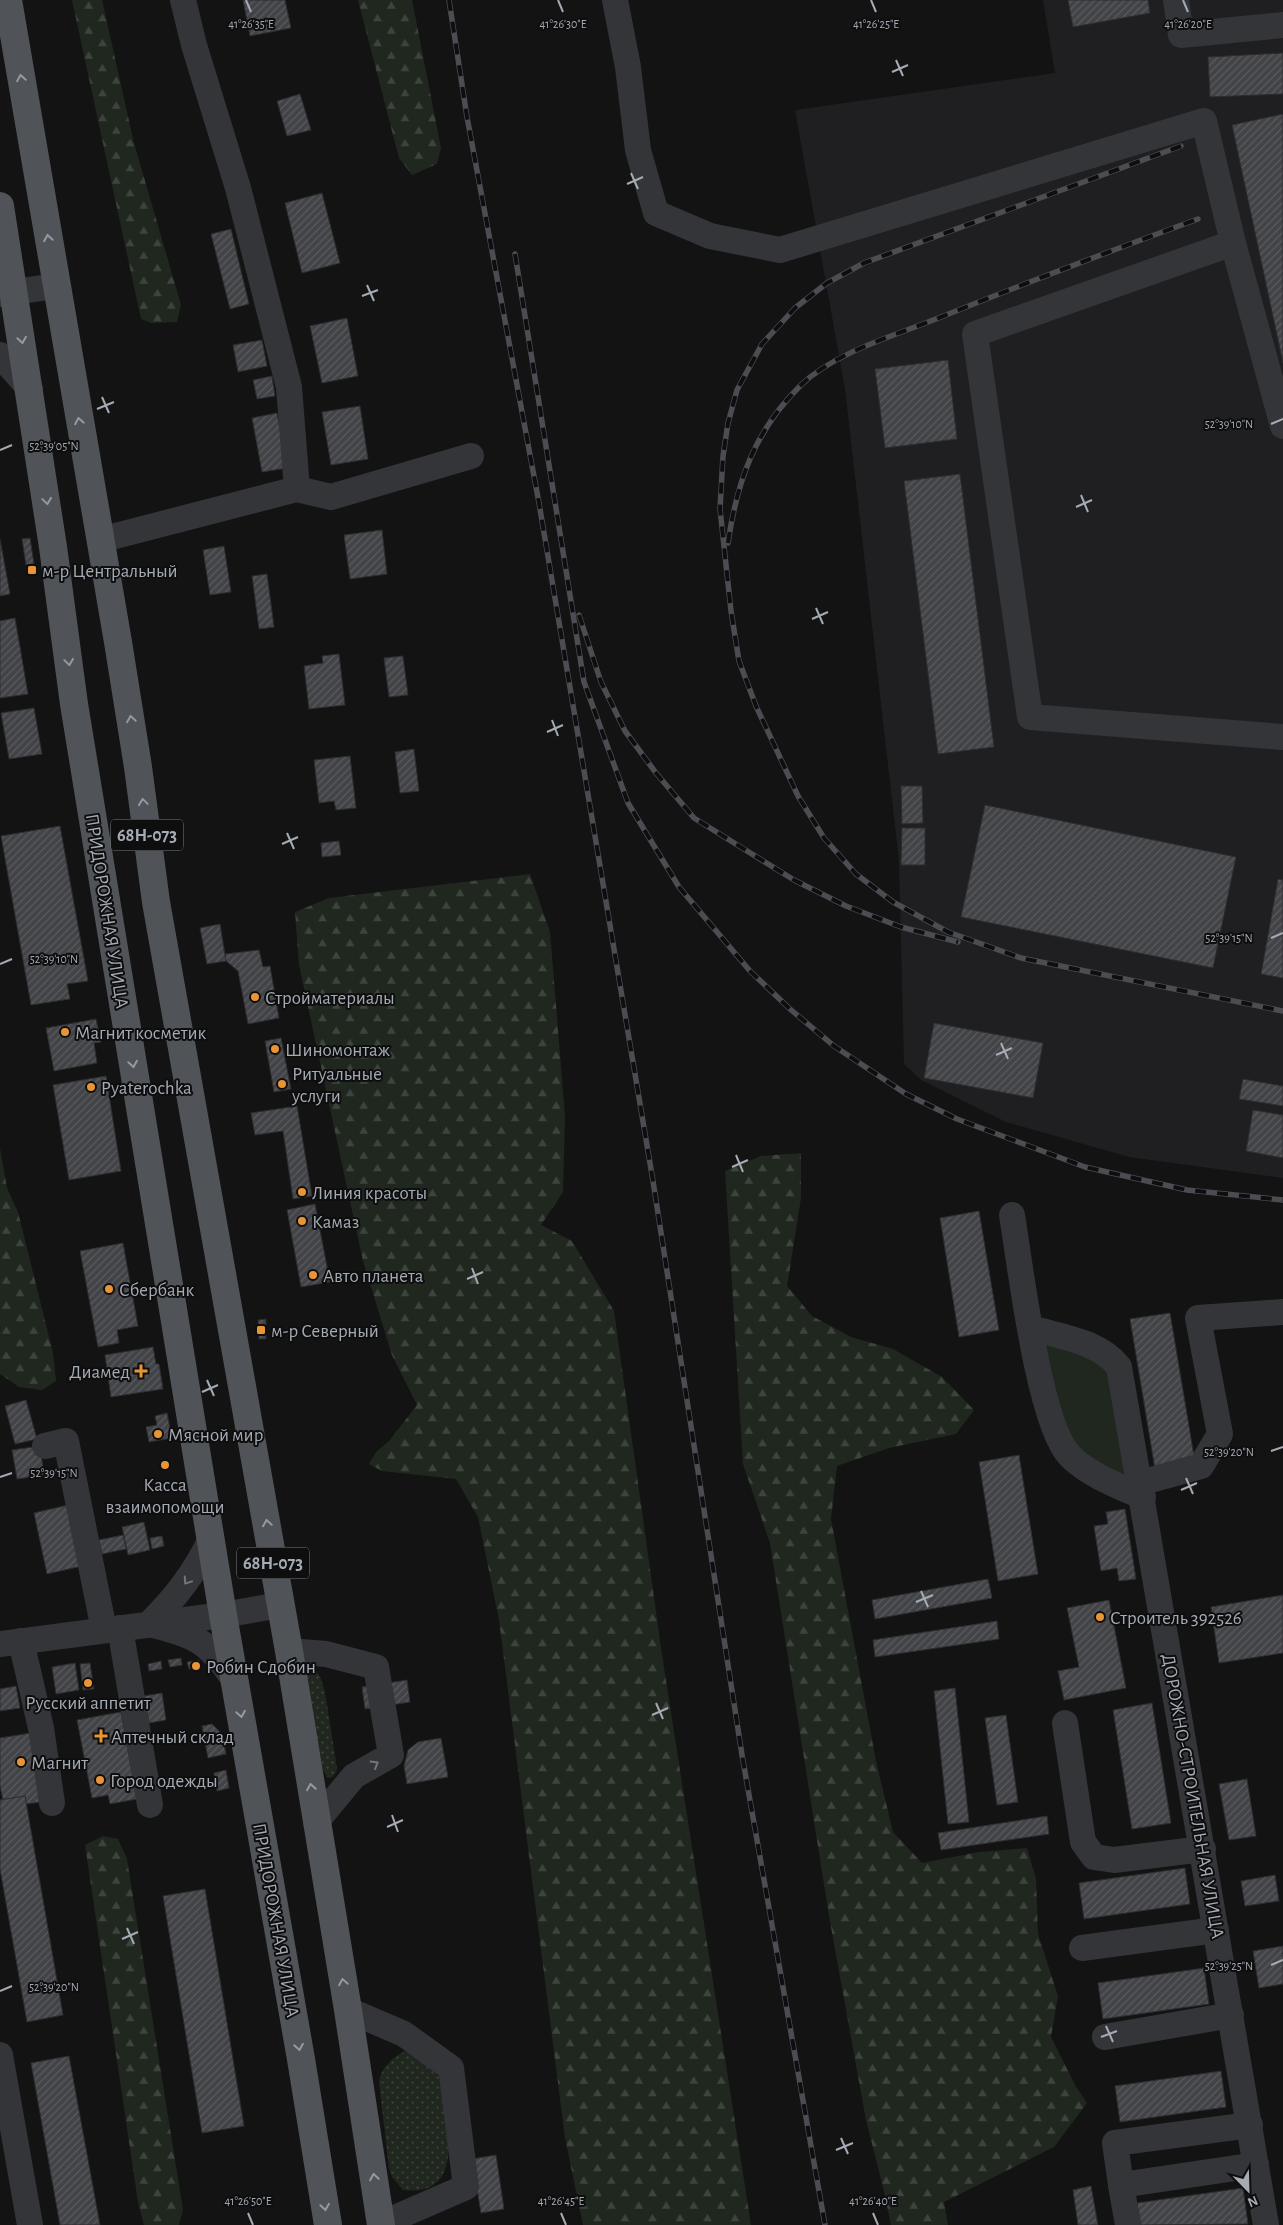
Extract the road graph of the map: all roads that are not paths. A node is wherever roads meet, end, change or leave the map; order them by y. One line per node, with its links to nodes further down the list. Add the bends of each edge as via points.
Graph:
1 (8, 0): 8 (main road, 68Н-073, one-way to 1)
2 (183, 0): 14 (street, via 238,188 289,387)
3 (615, 0): 7 (street, via 628,66 638,150 656,213 710,236 780,250 1204,121)
4 (1176, 0): 5 (street, via 1181,35)
5 (1283, 25)
6 (1, 223): 9 (main road, ПРИДОРОЖНАЯ УЛИЦА / 68Н-073)
7 (1233, 243): 12 (street); 16 (street, via 975,334 1030,717)
8 (56, 286): 9 (street); 15 (main road, 68Н-073, one-way to 8)
9 (7, 293): 11 (main road, ПРИДОРОЖНАЯ УЛИЦА / 68Н-073, one-way to 11)
10 (0, 355): 11 (street)
11 (30, 389): 22 (main road, ПРИДОРОЖНАЯ УЛИЦА / 68Н-073, one-way to 22, via 76,714)
12 (1283, 426)
13 (471, 456): 14 (street, via 331,497)
14 (297, 489): 15 (street)
15 (100, 540): 23 (main road, 68Н-073, one-way to 15, via 156,902 138,767)
16 (1283, 737)
17 (1012, 1216): 19 (street)
18 (1283, 1312): 21 (street, via 1198,1318 1220,1434 1201,1466)
19 (1031, 1328): 21 (street, via 1054,1428 1069,1455 1102,1479); 21 (street, ДОРОЖНО-СТРОИТЕЛЬНАЯ УЛИЦА, via 1091,1345 1112,1357 1119,1367)
20 (46, 1446): 26 (street, via 66,1441)
21 (1142, 1490): 34 (street, ДОРОЖНО-СТРОИТЕЛЬНАЯ УЛИЦА)
22 (211, 1539): 24 (main road, ПРИДОРОЖНАЯ УЛИЦА / 68Н-073); 25 (street, one-way to 25, via 184,1587)
23 (280, 1604): 24 (street); 28 (main road, 68Н-073)
24 (223, 1615): 25 (street); 29 (main road, ПРИДОРОЖНАЯ УЛИЦА / 68Н-073)
25 (149, 1624): 26 (street); 29 (street, via 191,1636 206,1644)
26 (112, 1629): 27 (street); 32 (street)
27 (10, 1642): 31 (street, via 41,1728)
28 (289, 1651): 33 (main road, 68Н-073, one-way to 28); 33 (street, one-way to 28, via 354,1776 391,1755 376,1667 326,1654)
29 (235, 1682): 47 (main road, ПРИДОРОЖНАЯ УЛИЦА / 68Н-073, one-way to 47)
30 (1065, 1723): 34 (street, via 1083,1842 1094,1857 1114,1860)
31 (52, 1803)
32 (150, 1805)
33 (316, 1822): 37 (main road, 68Н-073, one-way to 33)
34 (1202, 1849): 35 (street, ДОРОЖНО-СТРОИТЕЛЬНАЯ УЛИЦА)
35 (1216, 1930): 36 (street); 38 (street, ДОРОЖНО-СТРОИТЕЛЬНАЯ УЛИЦА)
36 (1082, 1948)
37 (348, 2010): 45 (main road, 68Н-073, one-way to 37); 45 (street, via 404,2034 451,2068 466,2187)
38 (1231, 2015): 39 (street); 42 (street, ДОРОЖНО-СТРОИТЕЛЬНАЯ УЛИЦА)
39 (1105, 2037)
40 (0, 2055): 41 (street)
41 (5, 2113): 46 (street)
42 (1250, 2125): 43 (street, ДОРОЖНО-СТРОИТЕЛЬНАЯ УЛИЦА); 44 (street, via 1115,2143)
43 (1256, 2165): 44 (street); 49 (street, ДОРОЖНО-СТРОИТЕЛЬНАЯ УЛИЦА)
44 (1121, 2185): 48 (street)
45 (381, 2224)
46 (30, 2225)
47 (328, 2225)
48 (1128, 2225)
49 (1266, 2225)

